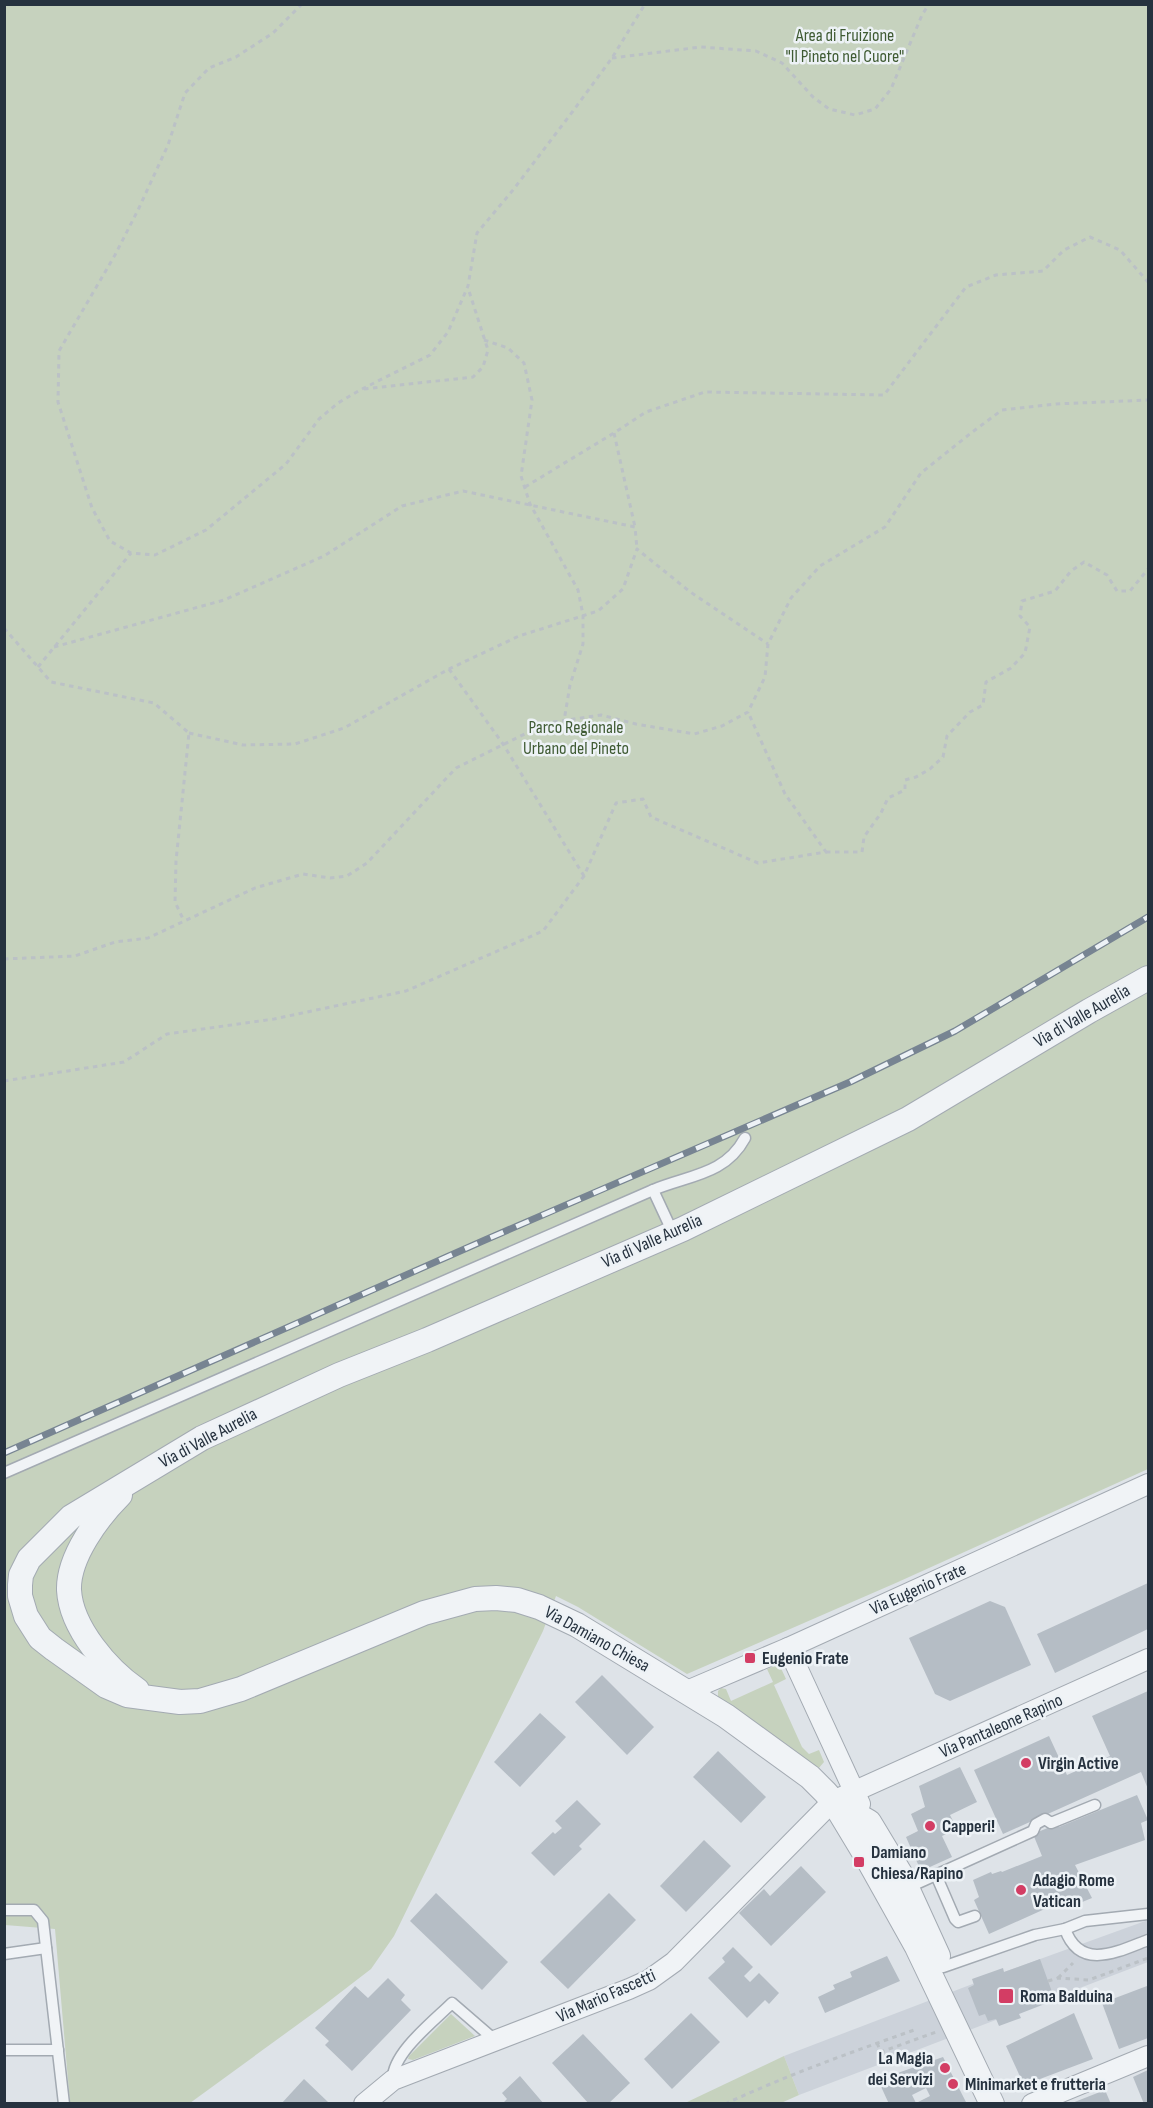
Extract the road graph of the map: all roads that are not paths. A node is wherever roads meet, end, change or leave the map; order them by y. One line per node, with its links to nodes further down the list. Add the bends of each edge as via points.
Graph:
1 (1149, 978): 4 (street, Via di Valle Aurelia, via 908,1119)
2 (745, 1138): 3 (lane, via 721,1166)
3 (653, 1190): 4 (lane); 5 (lane)
4 (673, 1233): 6 (street, Via di Valle Aurelia, via 249,1415)
5 (4, 1473)
6 (140, 1474): 8 (street, Via di Valle Aurelia, via 71,1517 29,1560); 9 (street, Via di Valle Aurelia, via 105,1510 86,1540 74,1561)
7 (1149, 1484): 10 (street, Via Eugenio Frate)
8 (20, 1585): 13 (street, Via Damiano Chiesa, via 26,1616 40,1638 106,1686 127,1695)
9 (69, 1590): 13 (street, Via Damiano Chiesa, via 84,1632 107,1665 121,1679)
10 (788, 1648): 12 (street, Via Eugenio Frate); 14 (street, Via Damiano Chiesa)
11 (1149, 1659): 14 (street, Via Pantaleone Rapino)
12 (687, 1691): 13 (street, Via Damiano Chiesa, via 549,1611 517,1600 485,1598 424,1613 222,1695 200,1701); 14 (street, Via Damiano Chiesa)
13 (159, 1700)
14 (844, 1797): 17 (street, Via Damiano Chiesa, via 870,1822); 26 (street, Via Damiano Chiesa, via 901,1918); 27 (street, Via Mario Fascetti, via 663,1971 629,1989)
15 (1095, 1805): 16 (lane, via 1052,1823 1045,1819 1033,1831)
16 (936, 1875): 17 (lane); 20 (lane, via 954,1919 958,1922)
17 (908, 1888): 25 (street, Via Damiano Chiesa)
18 (4, 1910): 23 (lane, via 34,1910 43,1921)
19 (1149, 1914): 21 (lane, via 1085,1920)
20 (975, 1916)
21 (1065, 1929): 22 (lane, via 1071,1941 1089,1955 1102,1956); 25 (lane, via 1035,1935)
22 (1149, 1940)
23 (46, 1948): 24 (lane); 29 (lane)
24 (4, 1954)
25 (943, 1967): 26 (street, Via Damiano Chiesa)
26 (952, 2001): 34 (street); 35 (street)
27 (496, 2041): 31 (street, Via Mario Fascetti); 31 (lane, via 452,2003 400,2056)
28 (4, 2050): 29 (lane)
29 (58, 2050): 32 (lane)
30 (1149, 2056): 36 (street)
31 (393, 2080): 33 (street, Via Mario Fascetti)
32 (64, 2103)
33 (364, 2103)
34 (992, 2103)
35 (1010, 2103)
36 (1032, 2103)

